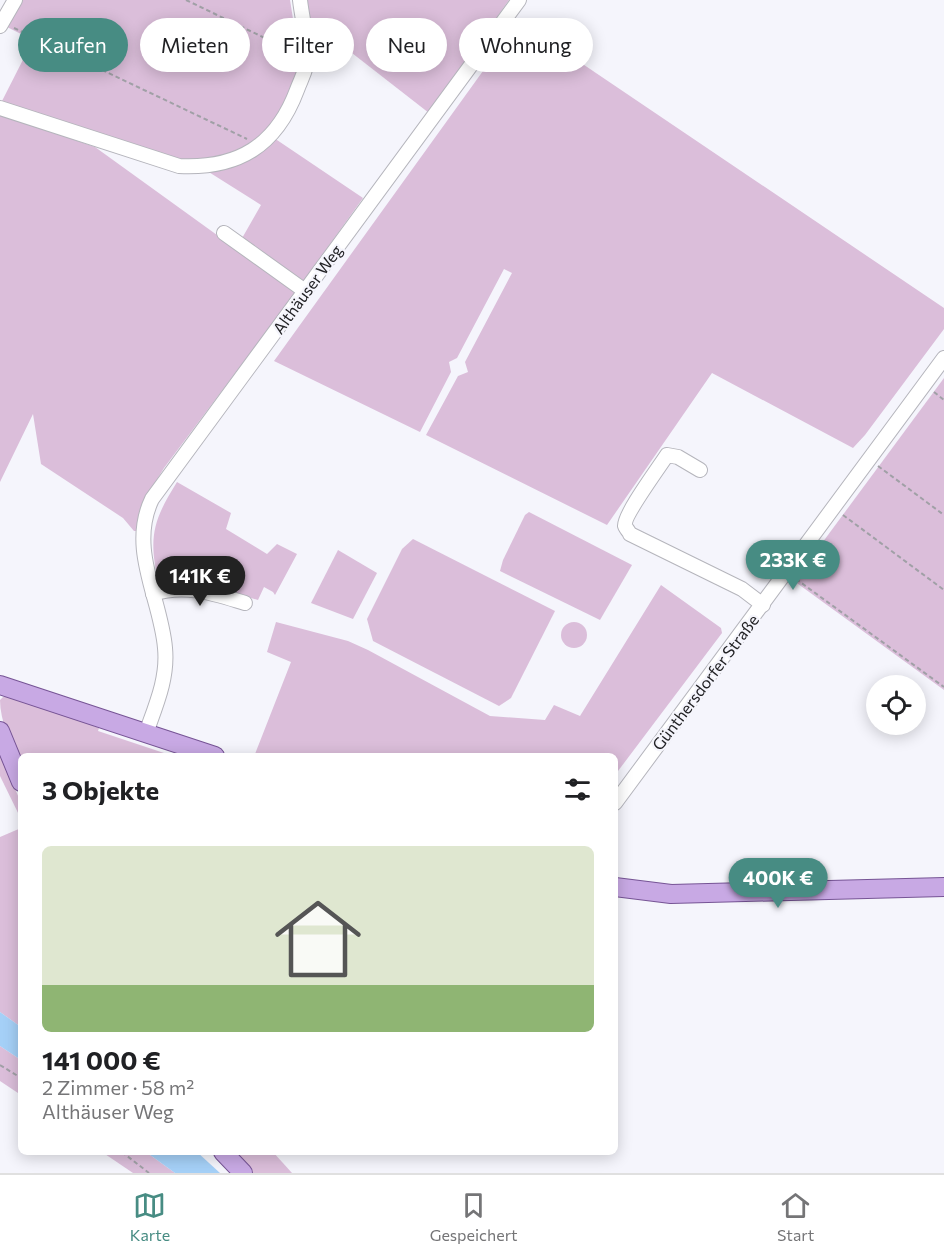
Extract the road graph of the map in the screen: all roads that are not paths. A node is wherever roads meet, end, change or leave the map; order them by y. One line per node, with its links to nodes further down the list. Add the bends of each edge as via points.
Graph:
1 (15, 0): 4 (street)
2 (300, 0): 5 (street, via 308,56 305,70 277,127 259,147 236,159 179,166)
3 (519, 0): 7 (street, Althäuser Weg)
4 (1, 24)
5 (0, 108)
6 (224, 233): 7 (street)
7 (305, 291): 10 (street, Althäuser Weg, via 152,500 144,521 143,540)
8 (944, 358): 12 (street, Günthersdorfer Straße)
9 (700, 470): 12 (street, via 667,455 630,511 625,527 630,534 742,589)
10 (153, 594): 11 (street, via 188,589); 15 (street, Althäuser Weg, via 166,660 161,690)
11 (245, 603)
12 (763, 605): 18 (street, Günthersdorfer Straße)
13 (0, 685): 15 (main road)
14 (0, 731): 17 (main road)
15 (146, 733): 16 (main road)
16 (206, 753)
17 (18, 775)
18 (618, 799)
19 (618, 887): 20 (main road, via 671,894)
20 (944, 887)
21 (226, 1155): 22 (main road)
22 (243, 1173)

